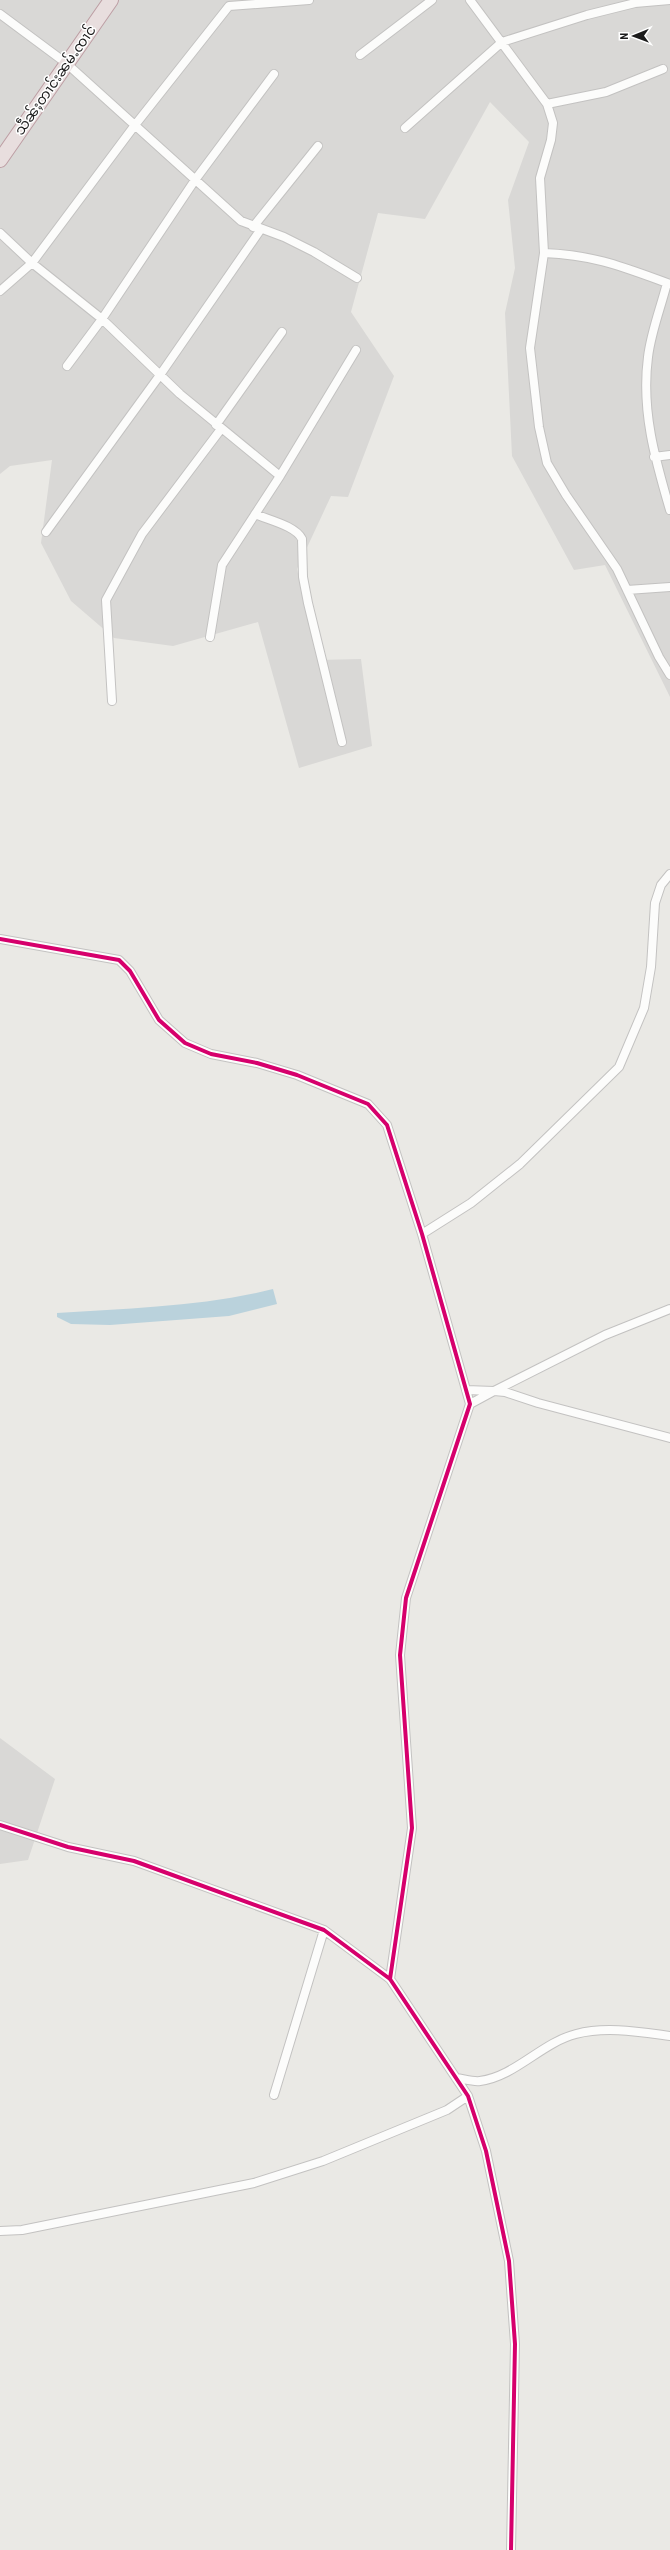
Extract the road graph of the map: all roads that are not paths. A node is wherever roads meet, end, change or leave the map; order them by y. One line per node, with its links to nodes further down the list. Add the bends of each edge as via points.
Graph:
1 (111, 0): 9 (highway, သဵၼ်ႈတၢင်းၼမ်ႉၸၢင်)
2 (309, 0): 13 (street, via 229,6)
3 (432, 0): 8 (street)
4 (470, 0): 7 (street)
5 (670, 0): 7 (street, via 635,3 594,13)
6 (0, 14): 9 (street)
7 (502, 42): 12 (street); 14 (street)
8 (360, 55)
9 (66, 63): 13 (street); 16 (highway, သဵၼ်ႈတၢင်းၼမ်ႉၸၢင်)
10 (664, 69): 12 (street, via 606,92)
11 (274, 74): 17 (street)
12 (547, 104): 20 (street, via 553,123 540,178)
13 (135, 125): 17 (street); 21 (street)
14 (405, 128)
15 (318, 146): 18 (street)
16 (0, 160)
17 (195, 180): 18 (street, via 241,221); 25 (street)
18 (257, 228): 22 (street, via 284,237 314,252); 29 (street)
19 (0, 233): 21 (street)
20 (544, 253): 23 (street, via 572,254 608,261); 38 (street, via 530,348 536,403 548,463 566,495 618,569)
21 (32, 264): 24 (street); 25 (street)
22 (357, 278)
23 (668, 284): 32 (street, via 647,364 645,394)
24 (0, 291)
25 (102, 319): 28 (street); 29 (street)
26 (282, 332): 30 (street)
27 (356, 350): 33 (street)
28 (67, 366)
29 (160, 375): 30 (street); 36 (street)
30 (218, 427): 33 (street); 41 (street, via 142,534 106,600)
31 (670, 455): 32 (street)
32 (654, 458): 34 (street)
33 (280, 476): 35 (street)
34 (670, 510)
35 (255, 514): 39 (street, via 222,565); 42 (street, via 294,530 302,539 303,577 308,604)
36 (46, 532)
37 (670, 587): 38 (street)
38 (627, 590): 40 (street)
39 (210, 637)
40 (670, 675)
41 (112, 701)
42 (342, 742)
43 (670, 874): 45 (street, via 661,885 655,903 652,967 644,1008 620,1067 520,1164 471,1203)
44 (0, 939): 45 (street, via 119,960 130,971 159,1020 185,1043 211,1054 257,1063 297,1075 368,1104 387,1126)
45 (422, 1234): 47 (street)
46 (670, 1309): 48 (street, via 605,1336)
47 (466, 1390): 48 (street); 49 (street)
48 (494, 1391): 49 (street); 50 (street)
49 (470, 1404): 53 (street, via 406,1598 400,1655 412,1828)
50 (670, 1438)
51 (0, 1825): 52 (street, via 68,1847 134,1861)
52 (324, 1930): 53 (street); 56 (street)
53 (390, 1979): 55 (street)
54 (670, 2036): 55 (street, via 616,2030 576,2034 547,2046 521,2064 493,2078 479,2081)
55 (456, 2078): 57 (street)
56 (274, 2095)
57 (468, 2096): 58 (street, via 447,2110 323,2161 254,2183 22,2230); 59 (street, via 486,2151 509,2261 514,2344)
58 (0, 2231)
59 (511, 2550)

